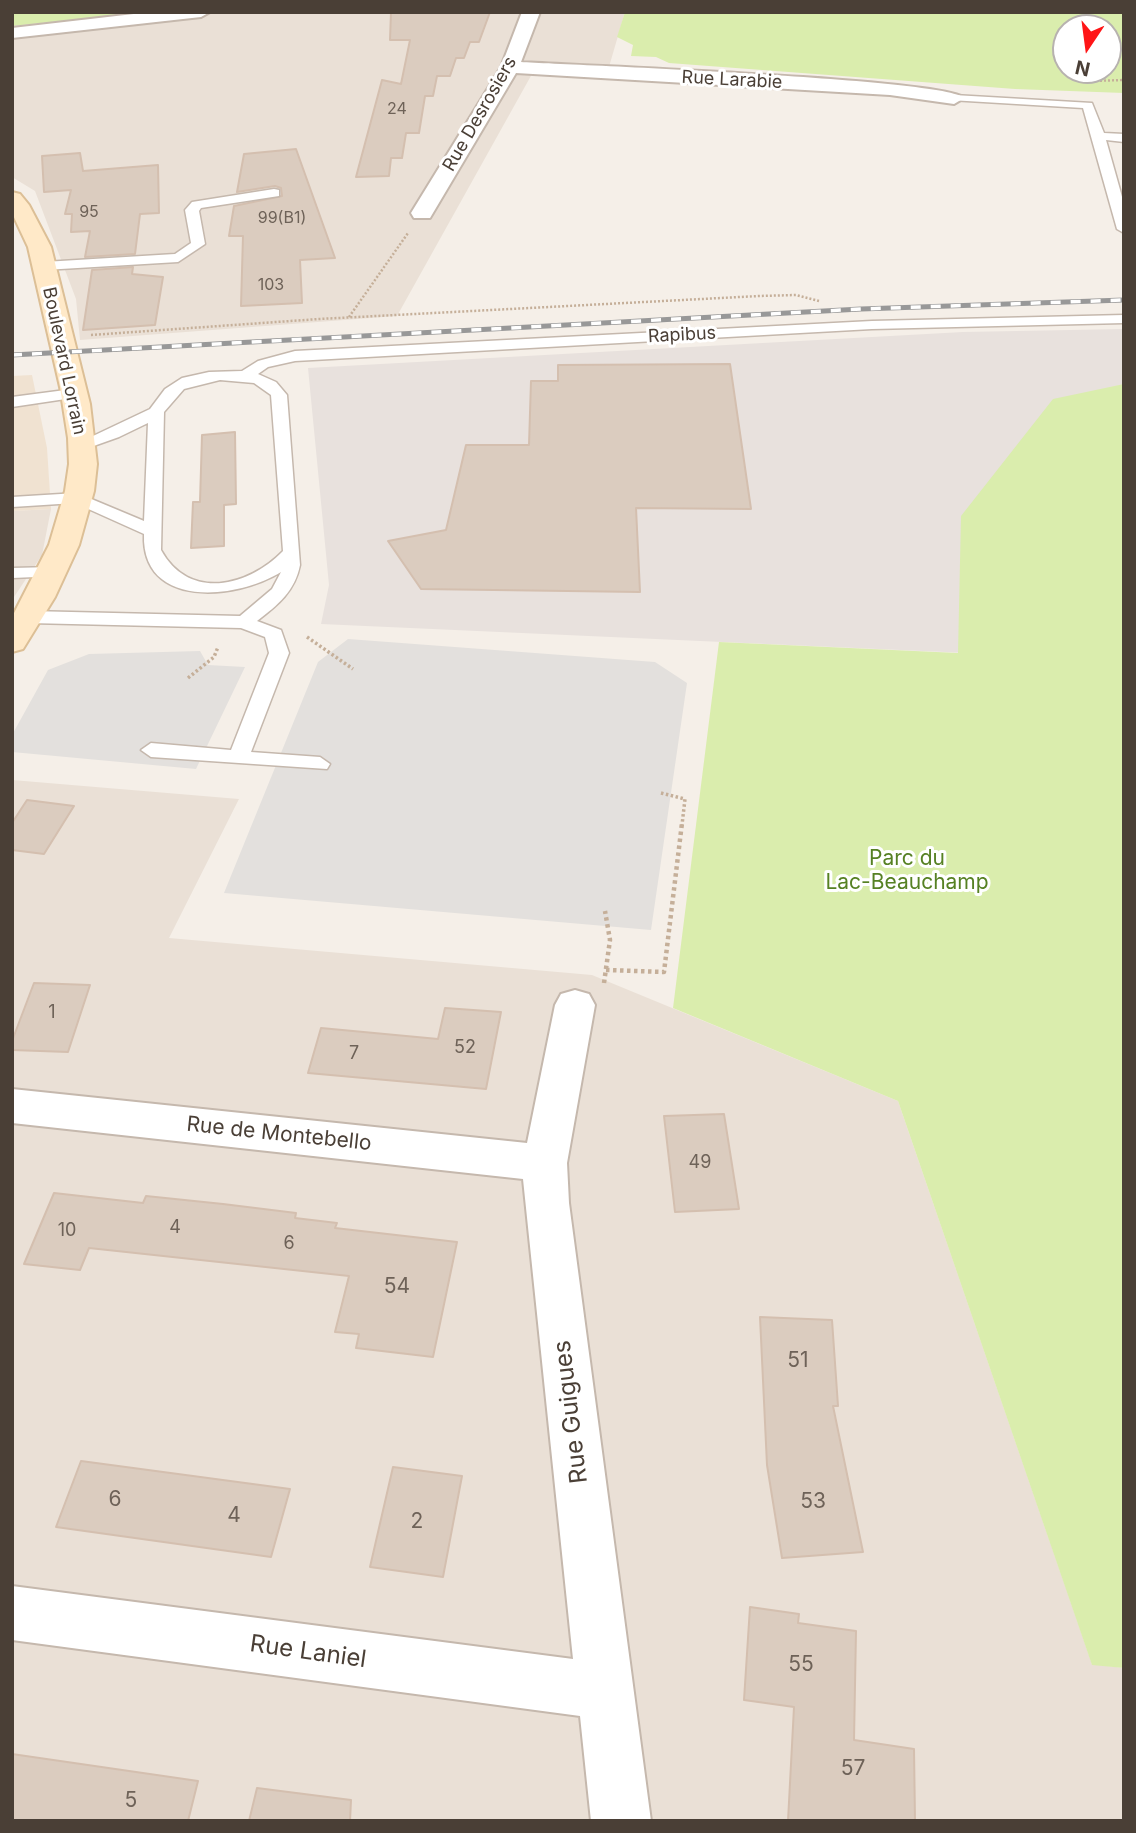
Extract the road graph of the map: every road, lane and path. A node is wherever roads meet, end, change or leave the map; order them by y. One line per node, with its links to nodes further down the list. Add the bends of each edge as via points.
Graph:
1 (201, 12): 3 (street)
2 (531, 12): 6 (street, Rue Desrosiers)
3 (156, 15): 4 (street)
4 (104, 18): 5 (street)
5 (12, 33)
6 (510, 67): 7 (street, Rue Larabie, via 890,89); 12 (street, Rue Desrosiers)
7 (954, 98): 8 (lane, via 1088,105)
8 (1099, 136): 9 (lane); 13 (lane)
9 (1124, 138)
10 (274, 193): 14 (lane, via 197,205 192,210 198,244 178,258)
11 (12, 199): 14 (main road, Boulevard Lorrain, via 26,215)
12 (422, 213): 15 (path)
13 (1124, 229)
14 (44, 266): 18 (main road, Boulevard Lorrain)
15 (348, 317)
16 (1124, 319): 17 (lane, Rapibus, via 872,325 295,356 263,365)
17 (245, 376): 20 (lane, Rapibus, via 196,377 182,382 162,399); 25 (lane, Rapibus, via 275,387 279,395)
18 (72, 394): 19 (lane); 21 (main road, Boulevard Lorrain)
19 (12, 402)
20 (156, 412): 21 (lane); 24 (lane)
21 (82, 445): 22 (main road, Boulevard Lorrain)
22 (77, 498): 23 (lane); 24 (lane); 26 (main road, Boulevard Lorrain)
23 (12, 502)
24 (152, 531): 28 (lane, via 152,550 161,570)
25 (292, 552): 28 (lane, via 284,564 257,581 230,587); 30 (lane, Rapibus, via 292,570 281,594)
26 (52, 572): 27 (lane); 31 (main road, Boulevard Lorrain)
27 (12, 573)
28 (193, 585): 29 (lane)
29 (185, 622): 30 (lane); 31 (lane)
30 (244, 622): 37 (lane, via 274,634 279,653)
31 (21, 630)
32 (223, 636): 35 (path, via 214,657)
33 (307, 637): 34 (path)
34 (353, 669)
35 (188, 678)
36 (151, 750): 37 (lane)
37 (238, 758): 38 (lane)
38 (320, 764)
39 (660, 793): 40 (path, via 685,799 664,972)
40 (591, 987): 42 (street, Rue Guigues)
41 (12, 1106): 42 (street, Rue de Montebello)
42 (545, 1163): 44 (street, Rue Guigues)
43 (12, 1613): 44 (street, Rue Laniel)
44 (604, 1691): 45 (street, Rue Guigues)
45 (621, 1821)

